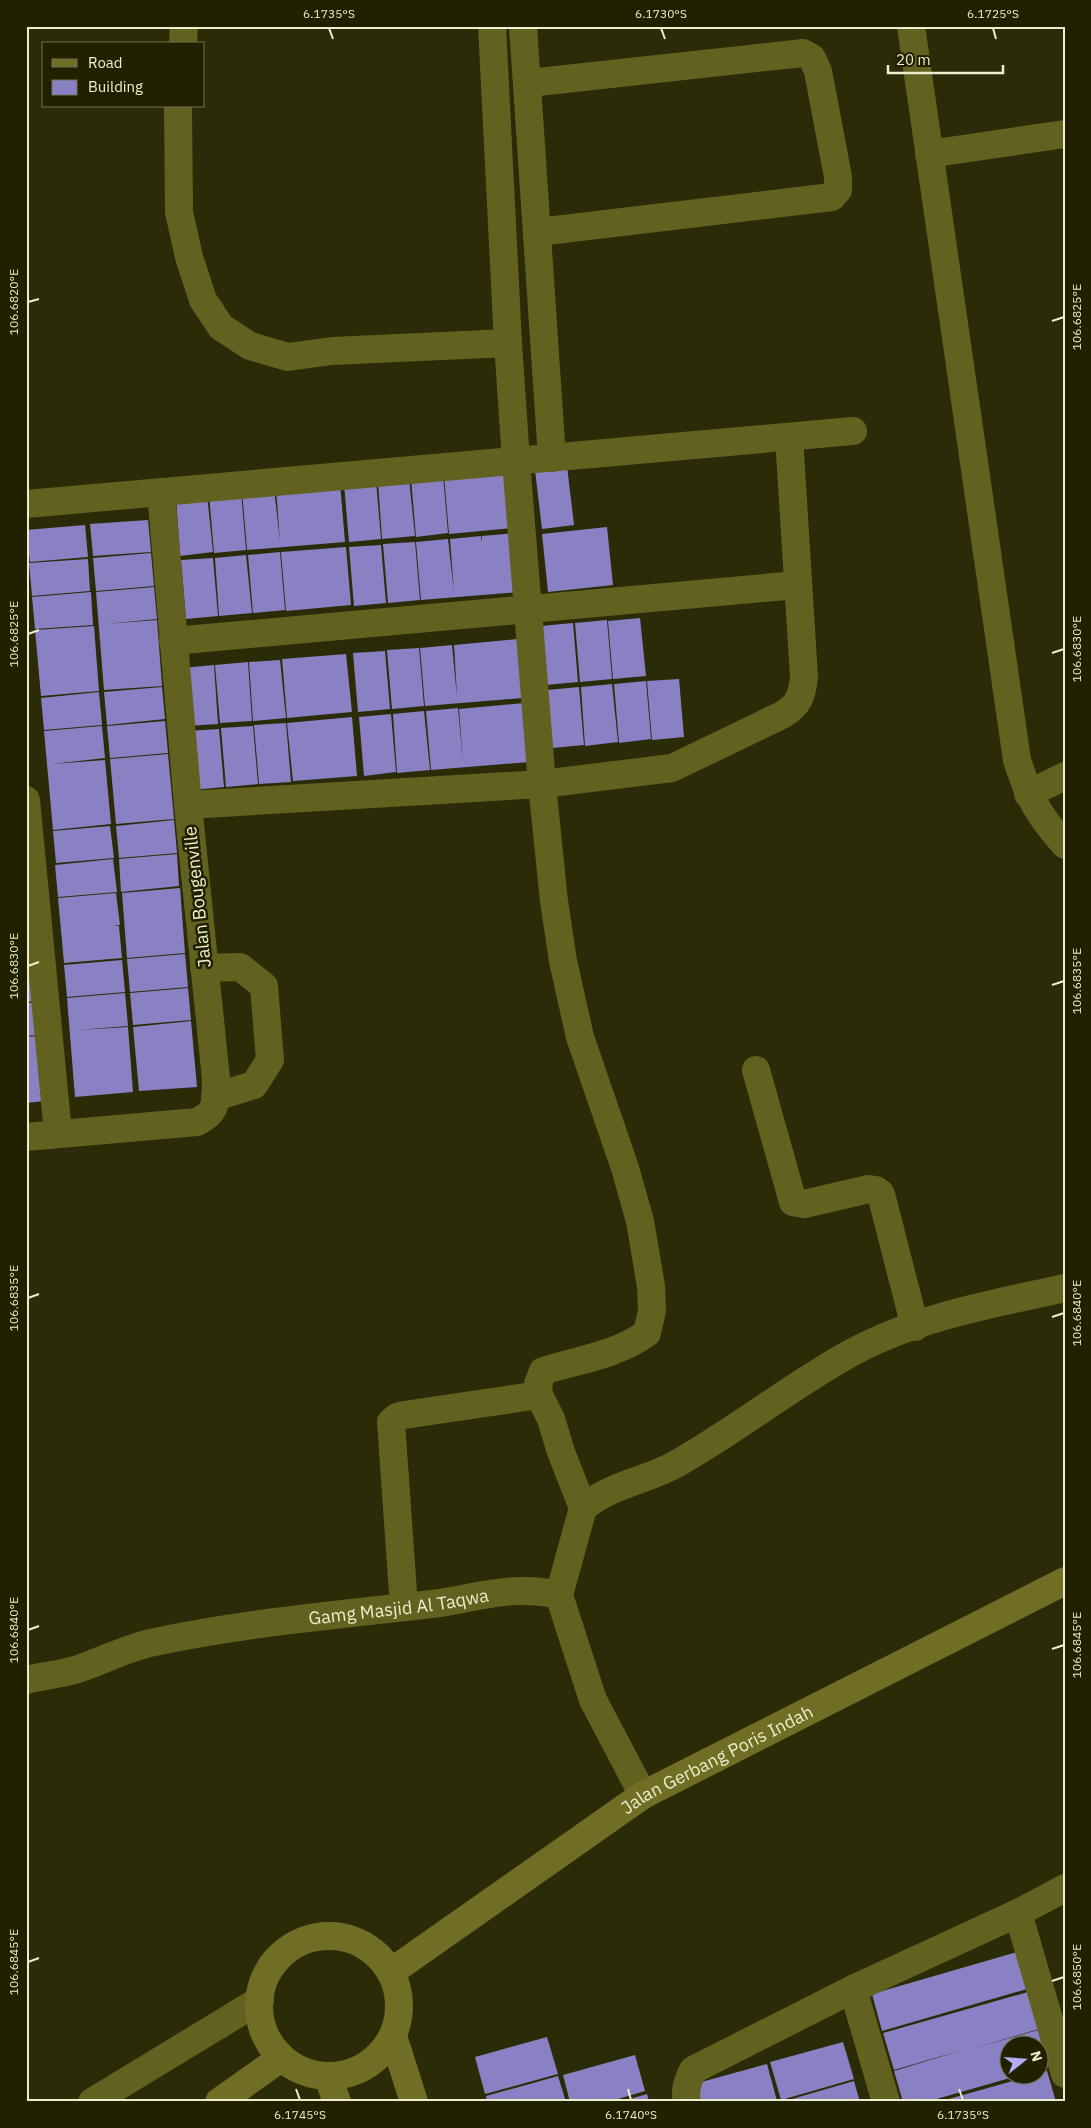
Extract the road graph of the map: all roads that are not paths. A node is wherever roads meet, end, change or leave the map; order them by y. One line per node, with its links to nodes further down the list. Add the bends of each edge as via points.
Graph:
1 (184, 26): 5 (street)
2 (492, 26): 11 (street)
3 (523, 26): 6 (street)
4 (911, 26): 9 (street)
5 (183, 42)
6 (529, 83): 10 (street); 10 (street, via 803,53 812,58 818,71 838,177 838,190 832,197)
7 (178, 108): 11 (street, via 179,212 203,300 221,327 250,346 288,357 332,350)
8 (1065, 134): 9 (street)
9 (929, 154): 23 (street, via 1017,760)
10 (538, 232): 14 (street)
11 (508, 342): 15 (street)
12 (853, 431): 13 (street)
13 (789, 437): 14 (street); 18 (street)
14 (552, 458): 15 (street)
15 (516, 461): 16 (street); 19 (street)
16 (161, 492): 17 (street); 20 (street, Jalan Bougenville)
17 (26, 504)
18 (797, 585): 19 (street); 22 (street, via 804,677 802,696 795,708 672,768)
19 (529, 608): 20 (street); 22 (street)
20 (173, 642): 25 (street, Jalan Bougenville)
21 (1065, 776): 23 (street)
22 (542, 784): 25 (street); 34 (street, via 563,961 580,1037 640,1222 652,1311 647,1333 631,1345 542,1371)
23 (1028, 794): 26 (street)
24 (26, 800): 30 (street)
25 (188, 806): 27 (street, Jalan Bougenville)
26 (1065, 845)
27 (204, 968): 29 (street, Jalan Bougenville, via 216,1079); 29 (street, via 240,967 264,986 270,1060 254,1085)
28 (756, 1070): 33 (street, via 793,1202 804,1204 869,1189 881,1194)
29 (215, 1097): 30 (street, Jalan Bougenville, via 215,1108 210,1115 197,1122)
30 (58, 1133): 31 (street, Jalan Bougenville)
31 (26, 1137)
32 (1065, 1288): 33 (street, via 955,1312)
33 (915, 1327): 35 (street, via 852,1352 762,1407 735,1429 690,1457 608,1491)
34 (539, 1395): 35 (street); 38 (street, via 404,1415 391,1422)
35 (583, 1508): 37 (street)
36 (1065, 1581): 40 (street, Jalan Gerbang Poris Indah)
37 (559, 1595): 38 (street, Gamg Masjid Al Taqwa, via 526,1589); 40 (street, via 593,1700)
38 (404, 1607): 39 (street, Gamg Masjid Al Taqwa, via 256,1625 149,1643 78,1669)
39 (26, 1680)
40 (643, 1795): 43 (street, Jalan Gerbang Poris Indah)
41 (1065, 1888): 42 (street)
42 (1018, 1912): 44 (street); 48 (street)
43 (391, 1972): 45 (street, via 380,1957 359,1942 333,1936 315,1937 299,1942 272,1965); 46 (street, via 400,2010)
44 (853, 1989): 53 (street, via 693,2070 688,2080); 54 (street)
45 (260, 2000): 47 (street, via 263,2030); 50 (street)
46 (393, 2036): 49 (street, via 371,2063); 52 (street)
47 (281, 2058): 49 (street); 51 (street)
48 (1065, 2074)
49 (332, 2089)
50 (92, 2102)
51 (219, 2102)
52 (414, 2102)
53 (687, 2102)
54 (886, 2102)

